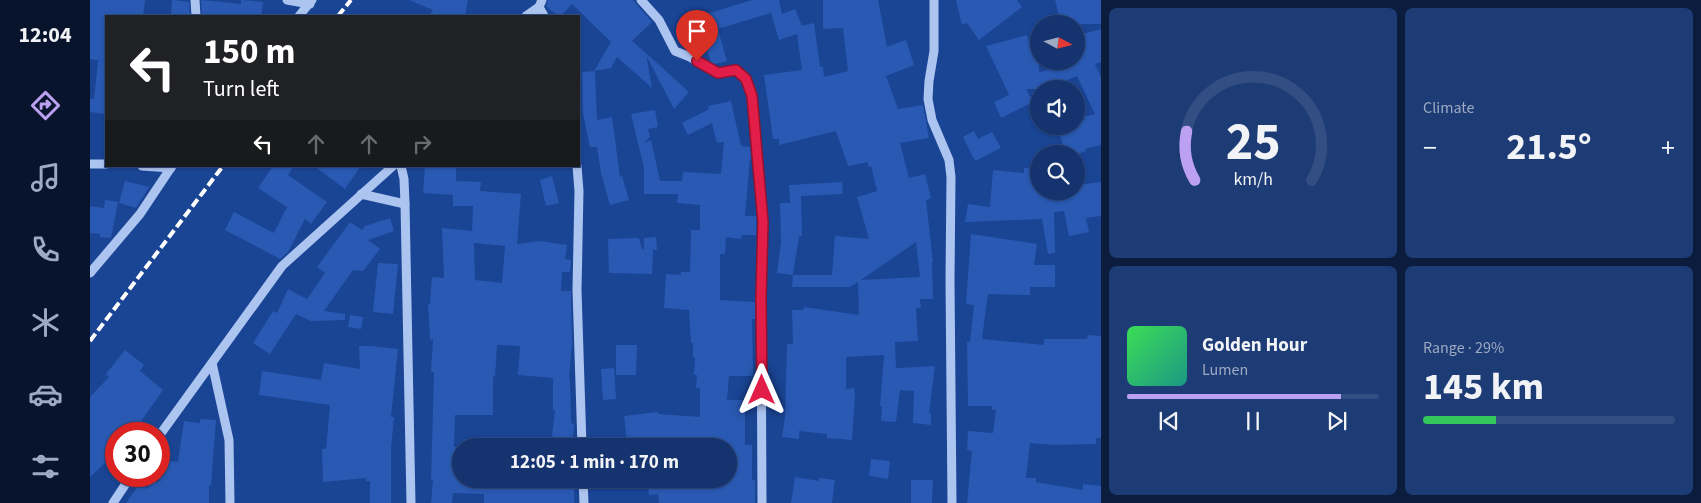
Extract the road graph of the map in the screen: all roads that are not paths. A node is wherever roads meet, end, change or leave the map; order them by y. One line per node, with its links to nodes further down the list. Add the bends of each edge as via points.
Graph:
1 (195, 0): 7 (street)
2 (287, 0): 5 (street)
3 (641, 0): 28 (street, via 659,20 676,51 718,73 736,70 746,79 752,96 763,222)
4 (934, 0): 29 (street, via 934,52 928,99 932,120 949,160 951,177)
5 (311, 2): 8 (street)
6 (541, 4): 9 (street)
7 (196, 15)
8 (300, 15)
9 (527, 15)
10 (90, 164): 11 (street)
11 (105, 164)
12 (171, 167): 18 (street, via 140,214)
13 (392, 167): 16 (street)
14 (401, 167): 17 (street)
15 (577, 167): 21 (street)
16 (360, 194): 17 (street); 19 (street, via 282,266)
17 (405, 204): 26 (street)
18 (90, 273)
19 (212, 363): 20 (street); 25 (street, via 230,440)
20 (169, 422)
21 (582, 438)
22 (124, 487): 24 (street)
23 (583, 488): 27 (street)
24 (113, 503)
25 (230, 503)
26 (411, 503)
27 (584, 503)
28 (762, 503)
29 (952, 503)

